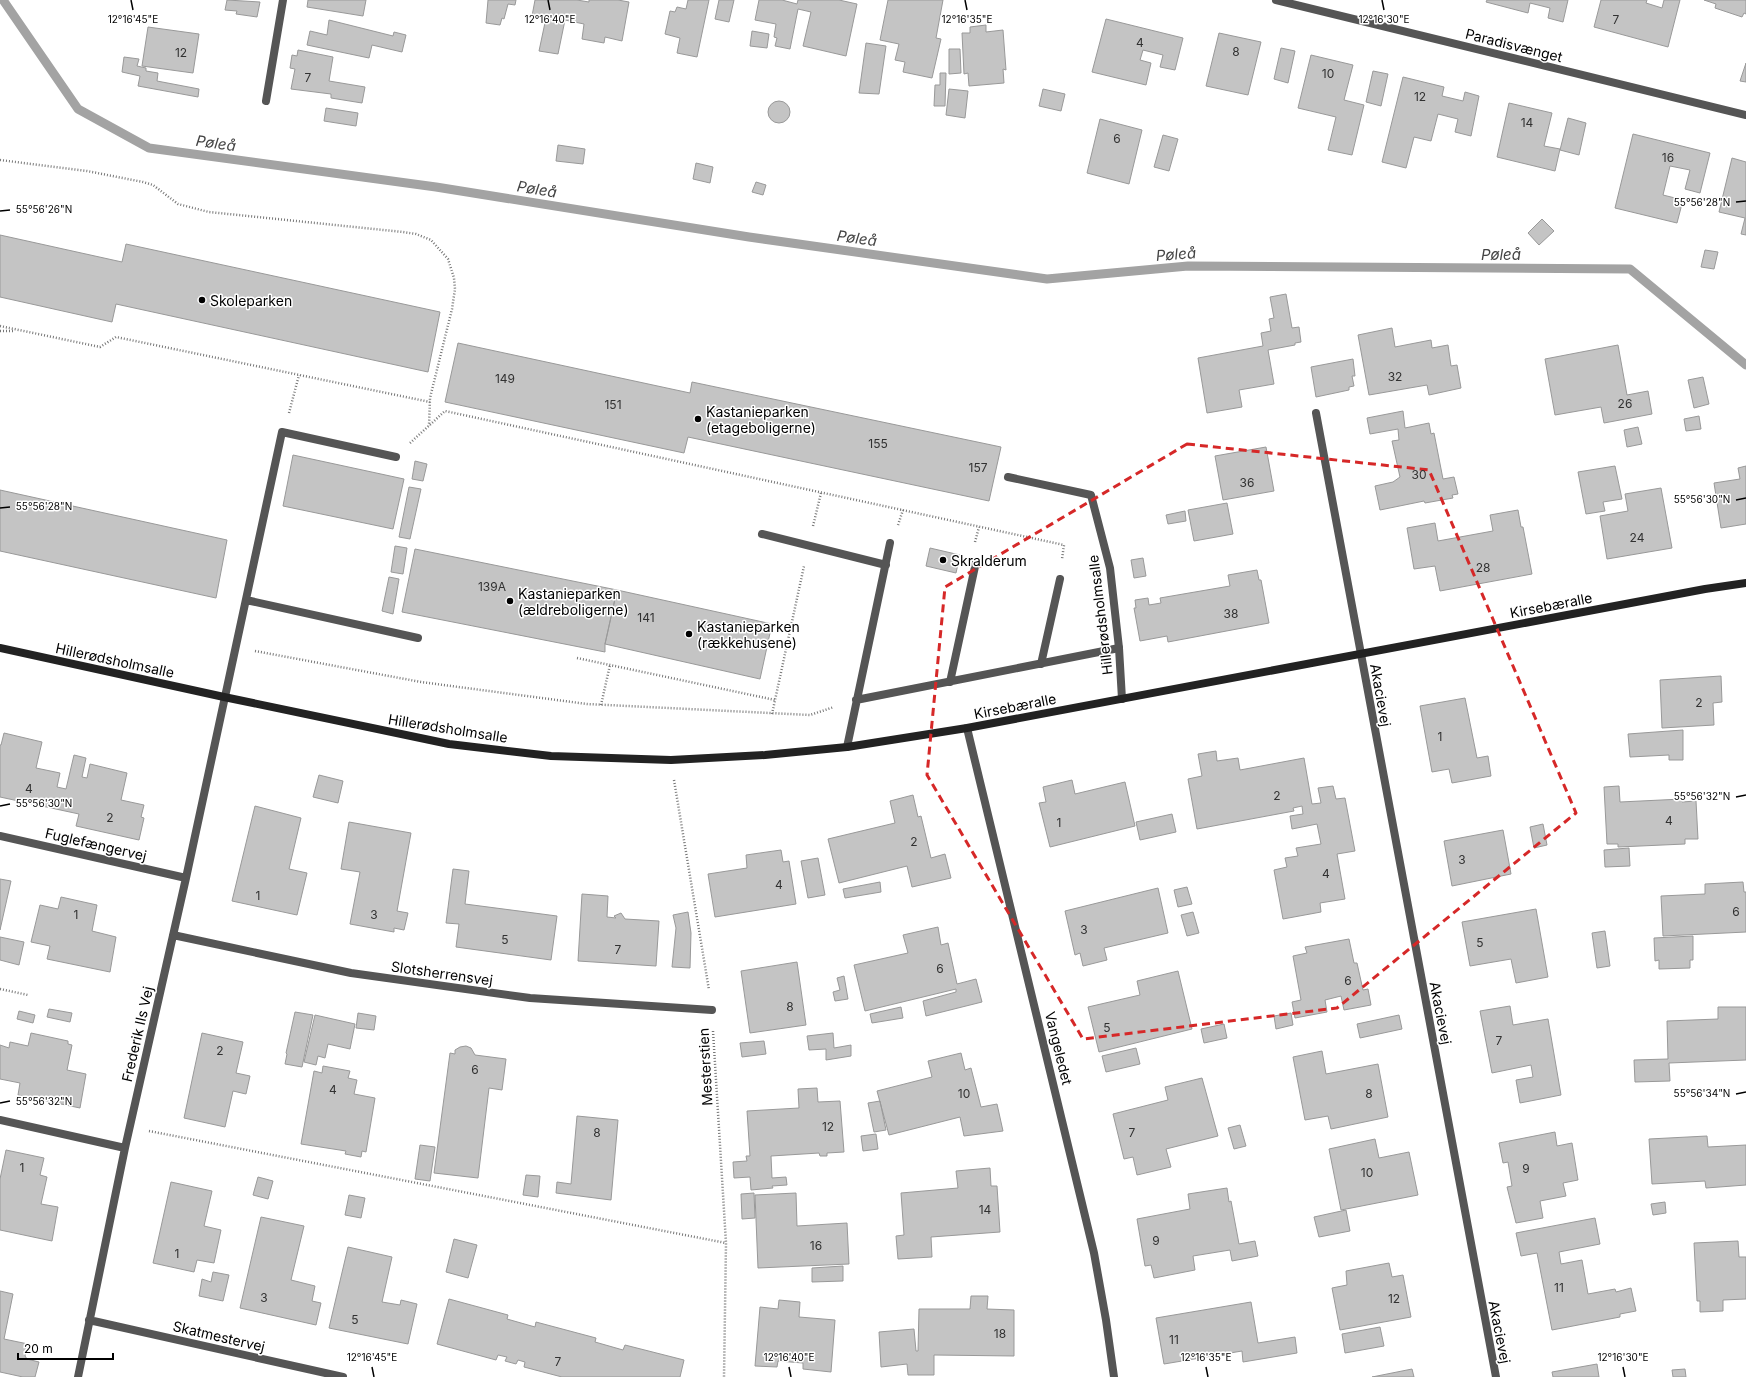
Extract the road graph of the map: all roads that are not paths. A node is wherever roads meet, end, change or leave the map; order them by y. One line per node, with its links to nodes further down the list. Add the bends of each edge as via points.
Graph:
1 (283, 0): 3 (street)
2 (1276, 0): 4 (street, Paradisvænget)
3 (266, 101)
4 (1746, 115)
5 (1316, 413): 18 (street)
6 (396, 457): 14 (street, via 282,432)
7 (1008, 477): 17 (street, Hillerødsholmsalle, via 1091,495 1110,568)
8 (762, 534): 11 (street)
9 (890, 544): 11 (street)
10 (976, 562): 20 (street)
11 (886, 565): 23 (street)
12 (1060, 579): 19 (street)
13 (1746, 583): 18 (street, Kirsebæralle)
14 (246, 600): 15 (street); 21 (street)
15 (418, 638)
16 (0, 648): 21 (street, Hillerødsholmsalle)
17 (1119, 648): 19 (street); 22 (street, Hillerødsholmsalle)
18 (1360, 655): 22 (street, Kirsebæralle); 37 (street, Akacievej)
19 (1042, 664): 20 (street)
20 (950, 682): 23 (street)
21 (224, 697): 26 (street, Hillerødsholmsalle, via 449,744 551,756); 28 (street, Frederik IIs Vej)
22 (1122, 699): 24 (street, Kirsebæralle)
23 (856, 700): 25 (street)
24 (968, 728): 25 (street, Kirsebæralle); 36 (street, Vangeledet, via 1094,1253)
25 (847, 747): 26 (street, Kirsebæralle, via 765,756)
26 (671, 760)
27 (0, 836): 28 (street, Fuglefængervej)
28 (186, 878): 29 (street, Frederik IIs Vej)
29 (173, 935): 30 (street, Slotsherrensvej, via 351,974 530,998); 32 (street, Frederik IIs Vej)
30 (712, 1010)
31 (0, 1120): 32 (street)
32 (125, 1148): 33 (street, Frederik IIs Vej)
33 (89, 1320): 34 (street, Frederik IIs Vej); 35 (street, Skatmestervej)
34 (78, 1377)
35 (343, 1377)
36 (1114, 1377)
37 (1496, 1377)

